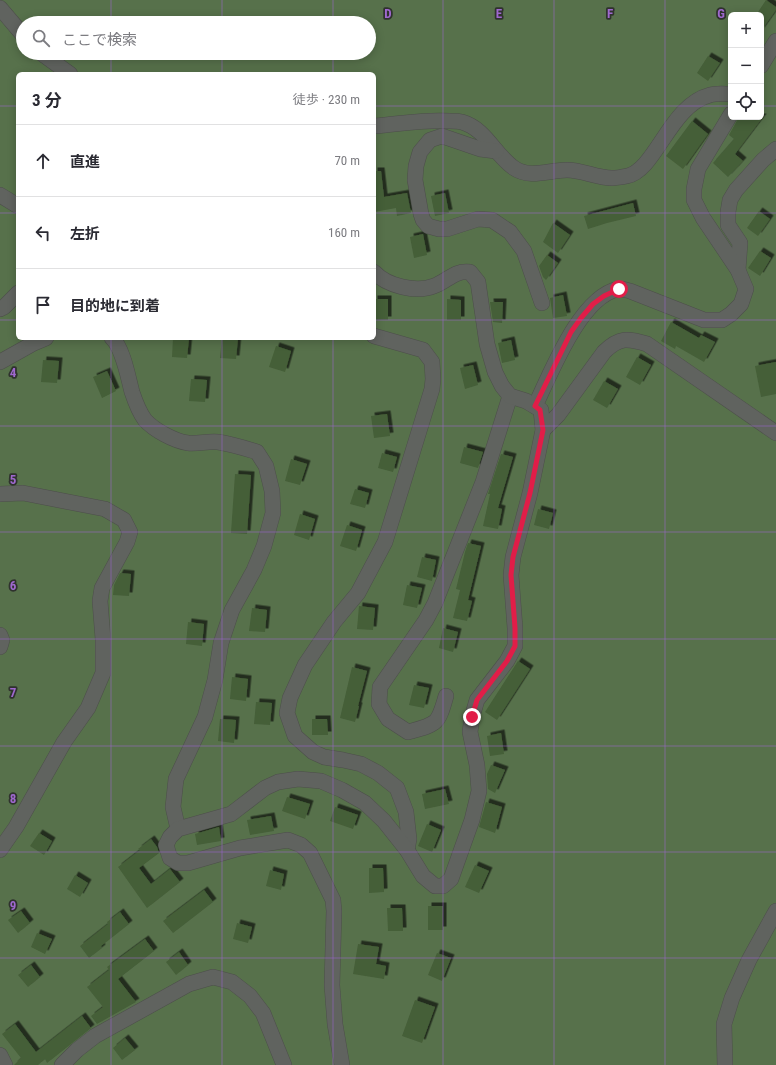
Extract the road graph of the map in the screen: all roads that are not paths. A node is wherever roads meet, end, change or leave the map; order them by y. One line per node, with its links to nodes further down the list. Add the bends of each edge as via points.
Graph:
1 (0, 8): 2 (street)
2 (16, 27)
3 (776, 41): 5 (street)
4 (51, 60): 6 (street)
5 (764, 61)
6 (67, 72)
7 (728, 94): 11 (street, via 710,94 686,108 641,168 629,176 612,178 567,170 529,174 514,168)
8 (728, 119): 14 (street, via 698,169 694,200)
9 (376, 126): 11 (street, via 439,120 462,122 486,136)
10 (776, 149): 14 (street, via 763,160 730,200 728,224 740,243)
11 (496, 151): 17 (street, via 480,149 442,136 430,140 420,152 416,166 415,180 421,214 428,226 438,229 447,229 478,219 492,220 510,232 524,251)
12 (0, 195): 13 (street)
13 (16, 205)
14 (738, 270): 24 (street, via 746,289 742,304 722,320 704,320 630,291 619,289 604,296 589,309 571,332)
15 (376, 274): 23 (street, via 386,281 410,288 427,288 436,286 450,276 464,271 470,272 480,290 487,344 495,372)
16 (16, 295): 18 (street)
17 (542, 303)
18 (0, 309)
19 (376, 337): 33 (street, via 423,350 432,362 432,389 385,542 358,593 334,622 305,665 290,698 287,713 295,736 313,752 324,758 361,764 378,773 396,788 406,812 409,839)
20 (41, 340): 22 (street)
21 (114, 340): 31 (street, via 122,356 136,403 145,420 177,440 188,443 217,442 257,452 266,466 272,490 272,513 264,546 232,610 221,643 205,717 176,779 173,807)
22 (0, 362)
23 (510, 396): 24 (street); 30 (street, via 483,482 435,603 380,687 379,704 388,719 408,732 431,726 440,716)
24 (535, 406): 25 (street, via 540,410)
25 (543, 430): 26 (street, via 558,415 613,343 634,340 647,344); 33 (street, via 513,557 511,575 515,646 507,661 477,700 472,717 470,732 477,764 479,791 467,839 451,879 443,886 435,886 423,876)
26 (776, 433)
27 (0, 494): 32 (street, via 23,493 105,509 124,520 130,532 102,588 100,601 103,673 88,708 64,742 16,827)
28 (0, 636): 29 (street)
29 (0, 647)
30 (446, 696)
31 (178, 829): 33 (street, via 230,814 265,788 278,782 298,779 321,781 365,803 384,821); 39 (street, via 166,845 170,858 178,863 188,863 240,848 288,840 301,845 310,854 333,900 332,985)
32 (0, 850)
33 (407, 850)
34 (776, 911): 40 (street, via 732,998 724,1024)
35 (0, 1055): 36 (street)
36 (5, 1065)
37 (62, 1065): 38 (street, via 95,1036 188,984 213,977 232,982 250,996 264,1013)
38 (284, 1065)
39 (342, 1065)
40 (725, 1065)

